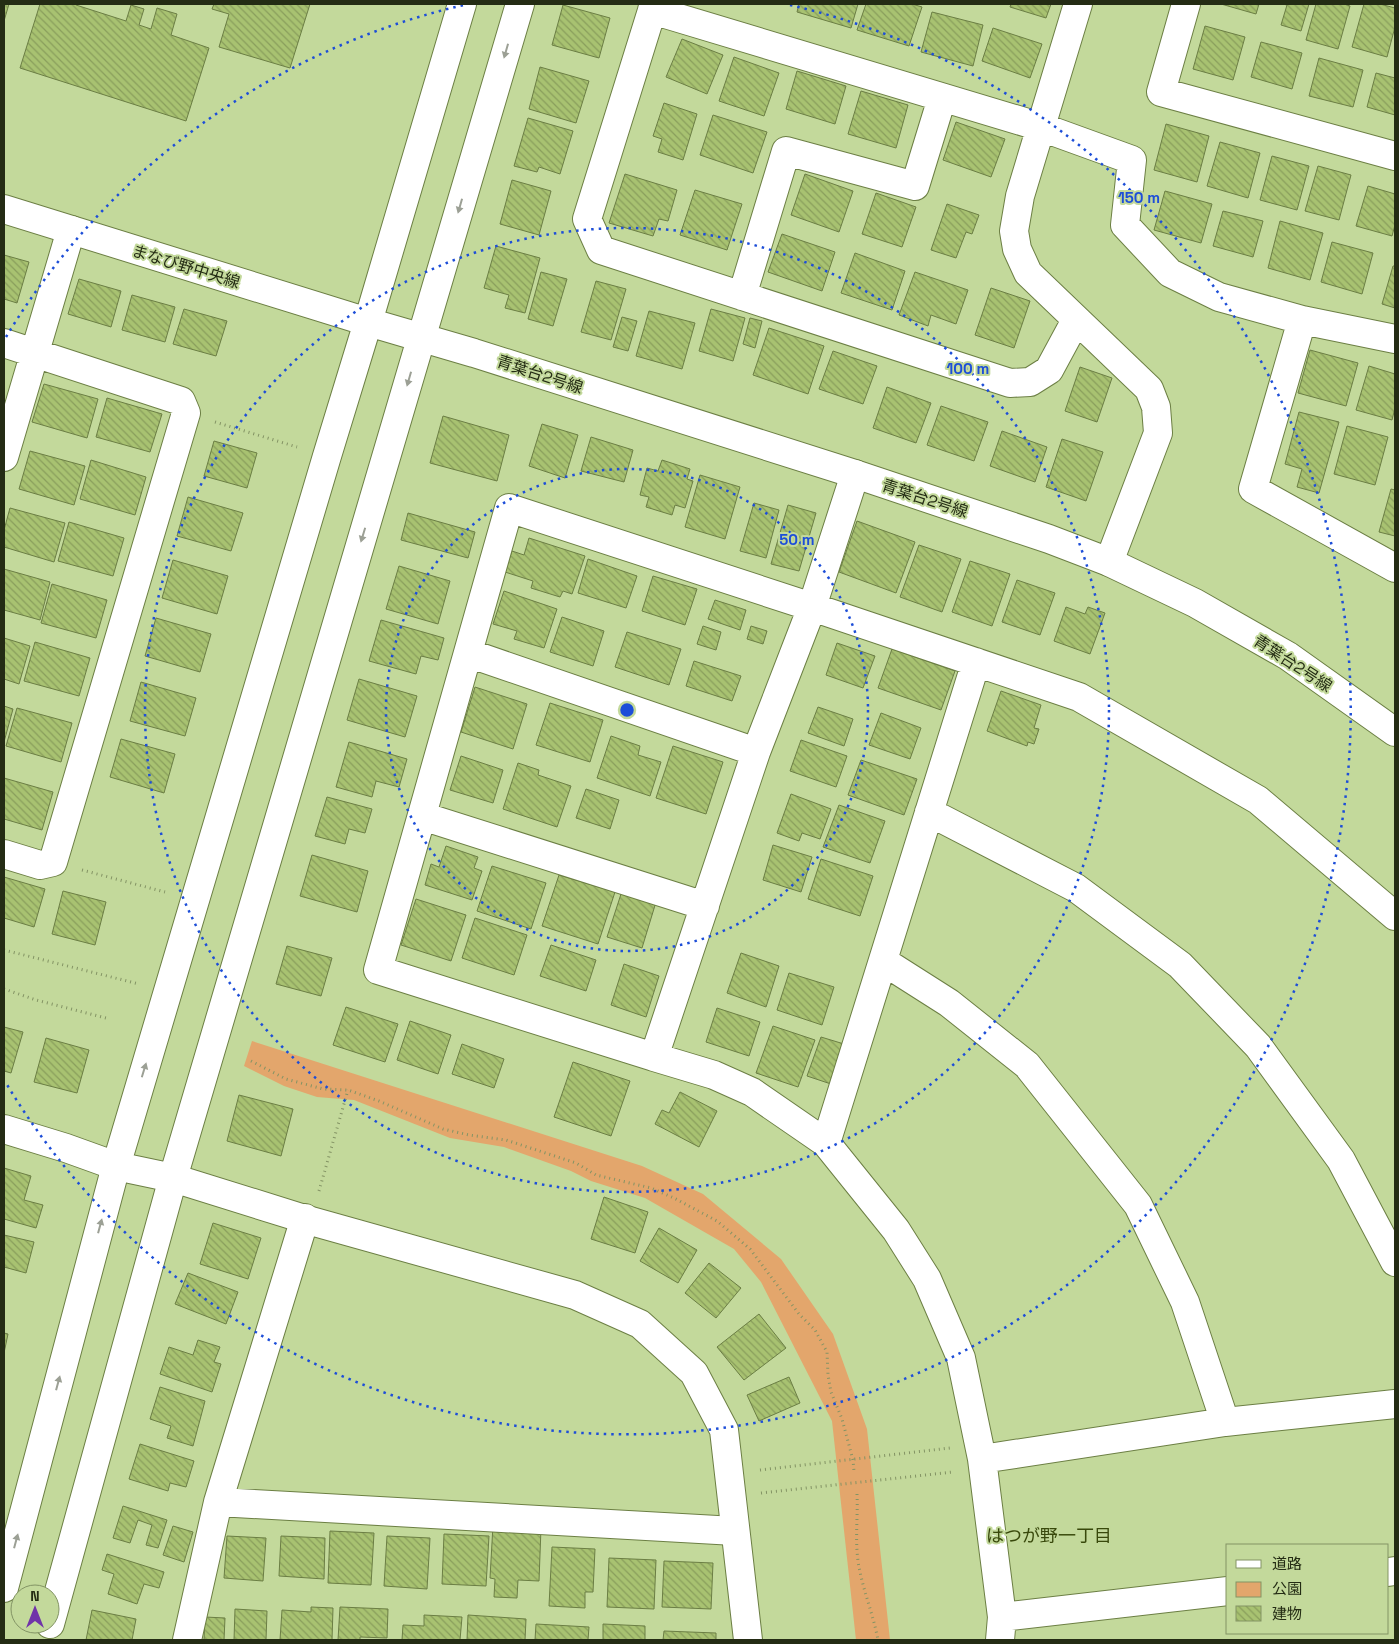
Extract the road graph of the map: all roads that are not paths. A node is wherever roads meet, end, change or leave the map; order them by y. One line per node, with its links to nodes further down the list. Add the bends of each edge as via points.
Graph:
1 (462, 4): 14 (street)
2 (520, 4): 15 (street, one-way to 15)
3 (1078, 4): 7 (street)
4 (1186, 4): 8 (street, via 1161,92)
5 (653, 7): 6 (street); 11 (street, via 588,219 601,250)
6 (942, 98): 7 (street); 11 (street, via 915,186 786,151)
7 (1040, 127): 12 (street, via 1020,196 1014,231 1017,249 1028,273); 13 (street, via 1132,160 1125,225 1170,273 1219,297)
8 (1395, 156)
9 (4, 208): 10 (street, まなび野中央線)
10 (72, 230): 14 (street, まなび野中央線); 18 (street)
11 (742, 296): 12 (street, via 1010,383 1030,382 1049,370)
12 (1076, 320): 21 (street, via 1149,389 1156,407 1158,433)
13 (1302, 320): 16 (street); 22 (street, via 1253,489)
14 (368, 322): 15 (street, まなび野中央線); 37 (street, one-way to 14)
15 (422, 337): 20 (street, 青葉台2号線); 38 (street, one-way to 38)
16 (1395, 339)
17 (4, 343): 18 (street)
18 (36, 353): 19 (street); 30 (street, via 180,401 186,413 53,862 40,865)
19 (4, 457)
20 (855, 474): 21 (street, 青葉台2号線); 23 (street)
21 (1109, 562): 26 (street, 青葉台2号線, via 1195,603 1288,656)
22 (1395, 568)
23 (812, 607): 24 (street, via 509,508); 25 (street); 27 (street)
24 (468, 653): 27 (street); 29 (street)
25 (976, 662): 28 (street); 32 (street, via 1079,697 1258,800)
26 (1395, 732)
27 (756, 752): 31 (street)
28 (929, 812): 33 (street); 40 (street, via 1076,888 1180,965 1258,1046 1341,1160)
29 (422, 816): 31 (street); 34 (street, via 378,970)
30 (4, 854)
31 (705, 906): 34 (street)
32 (1395, 916)
33 (883, 961): 36 (street); 42 (street, via 949,1003 1027,1065 1138,1205 1185,1302)
34 (654, 1057): 36 (street, via 714,1075 752,1092)
35 (4, 1129): 37 (street)
36 (826, 1143): 43 (street, via 896,1230 927,1279 961,1358)
37 (116, 1166): 38 (street); 46 (street, one-way to 37)
38 (173, 1178): 39 (street); 47 (street)
39 (311, 1207): 44 (street); 45 (street, via 311,1221 575,1295 640,1324 694,1373 724,1430)
40 (1395, 1262)
41 (1395, 1404): 42 (street)
42 (1225, 1422): 43 (street)
43 (982, 1459): 49 (street)
44 (218, 1502): 45 (street); 50 (street)
45 (735, 1531): 51 (street)
46 (4, 1588)
47 (60, 1588)
48 (1226, 1591): 49 (street)
49 (1001, 1629)
50 (187, 1640)
51 (748, 1640)

